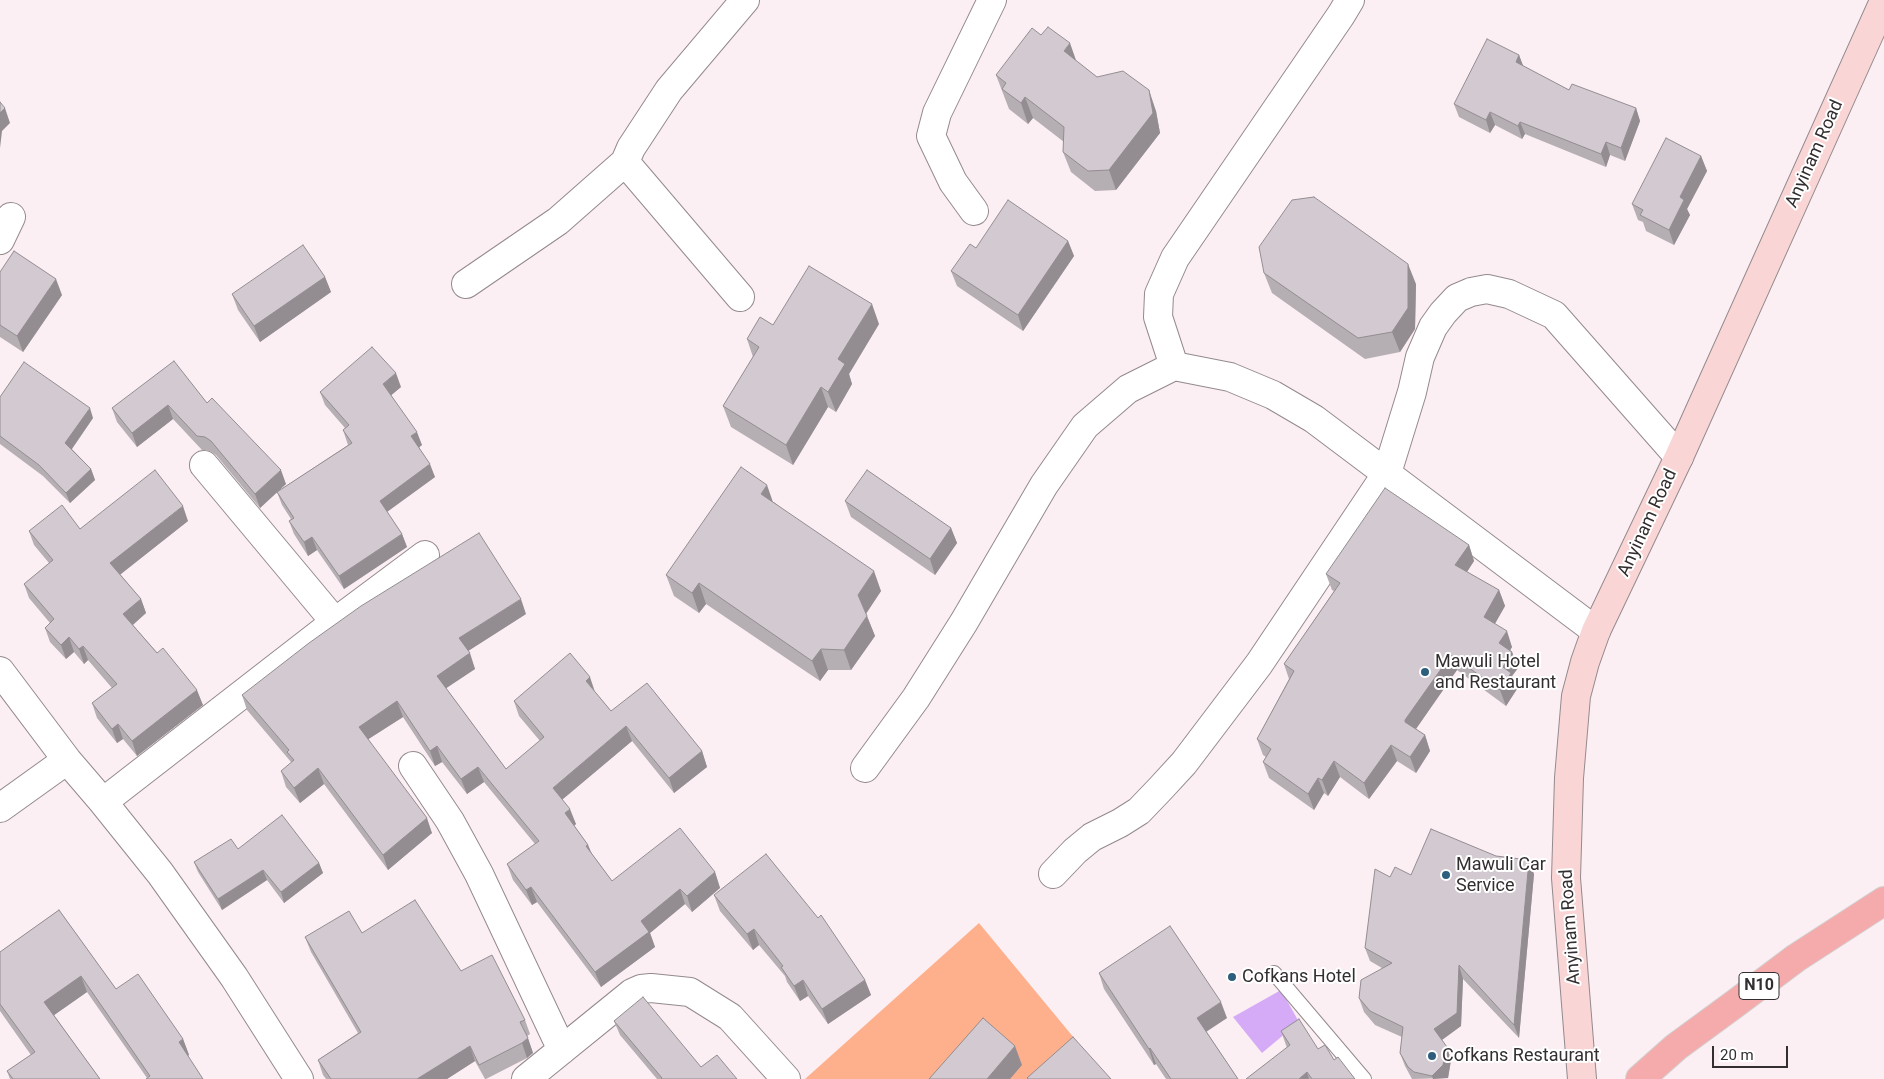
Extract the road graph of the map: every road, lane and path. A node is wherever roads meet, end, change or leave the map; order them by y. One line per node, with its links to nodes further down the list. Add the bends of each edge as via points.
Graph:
1 (745, 0): 5 (street, via 668,90)
2 (992, 0): 6 (street, via 936,113 931,136 953,182)
3 (1350, 0): 9 (street, via 1175,258 1159,294 1158,317)
4 (1884, 2): 10 (street, Anyinam Road)
5 (625, 162): 7 (street, via 558,221); 8 (street)
6 (974, 211)
7 (466, 284)
8 (740, 297)
9 (1174, 366): 12 (street, via 1230,377 1273,395 1314,419); 19 (street, via 1128,389 1085,426 1044,485 916,698)
10 (1679, 457): 12 (street, via 1554,315 1509,294 1487,289 1457,298 1434,327 1420,357); 15 (street, Anyinam Road)
11 (204, 466): 14 (street)
12 (1387, 473): 15 (street); 22 (street, via 1259,664 1184,763 1139,810 1092,837)
13 (425, 555): 14 (street)
14 (335, 622): 20 (street)
15 (1596, 631): 30 (street, Anyinam Road, via 1576,696 1569,778 1566,878)
16 (0, 671): 17 (street)
17 (67, 760): 20 (street); 21 (street)
18 (413, 766): 25 (street, via 479,874)
19 (865, 768)
20 (103, 802): 26 (street, via 160,872 234,977)
21 (0, 808)
22 (1053, 874)
23 (1884, 901): 31 (main road, N10, via 1796,958 1676,1047)
24 (1274, 973): 29 (lane)
25 (562, 1050): 27 (street); 28 (street, via 632,992 651,988 690,992 730,1017)
26 (299, 1079)
27 (526, 1079)
28 (786, 1079)
29 (1364, 1079)
30 (1582, 1079)
31 (1640, 1079)

